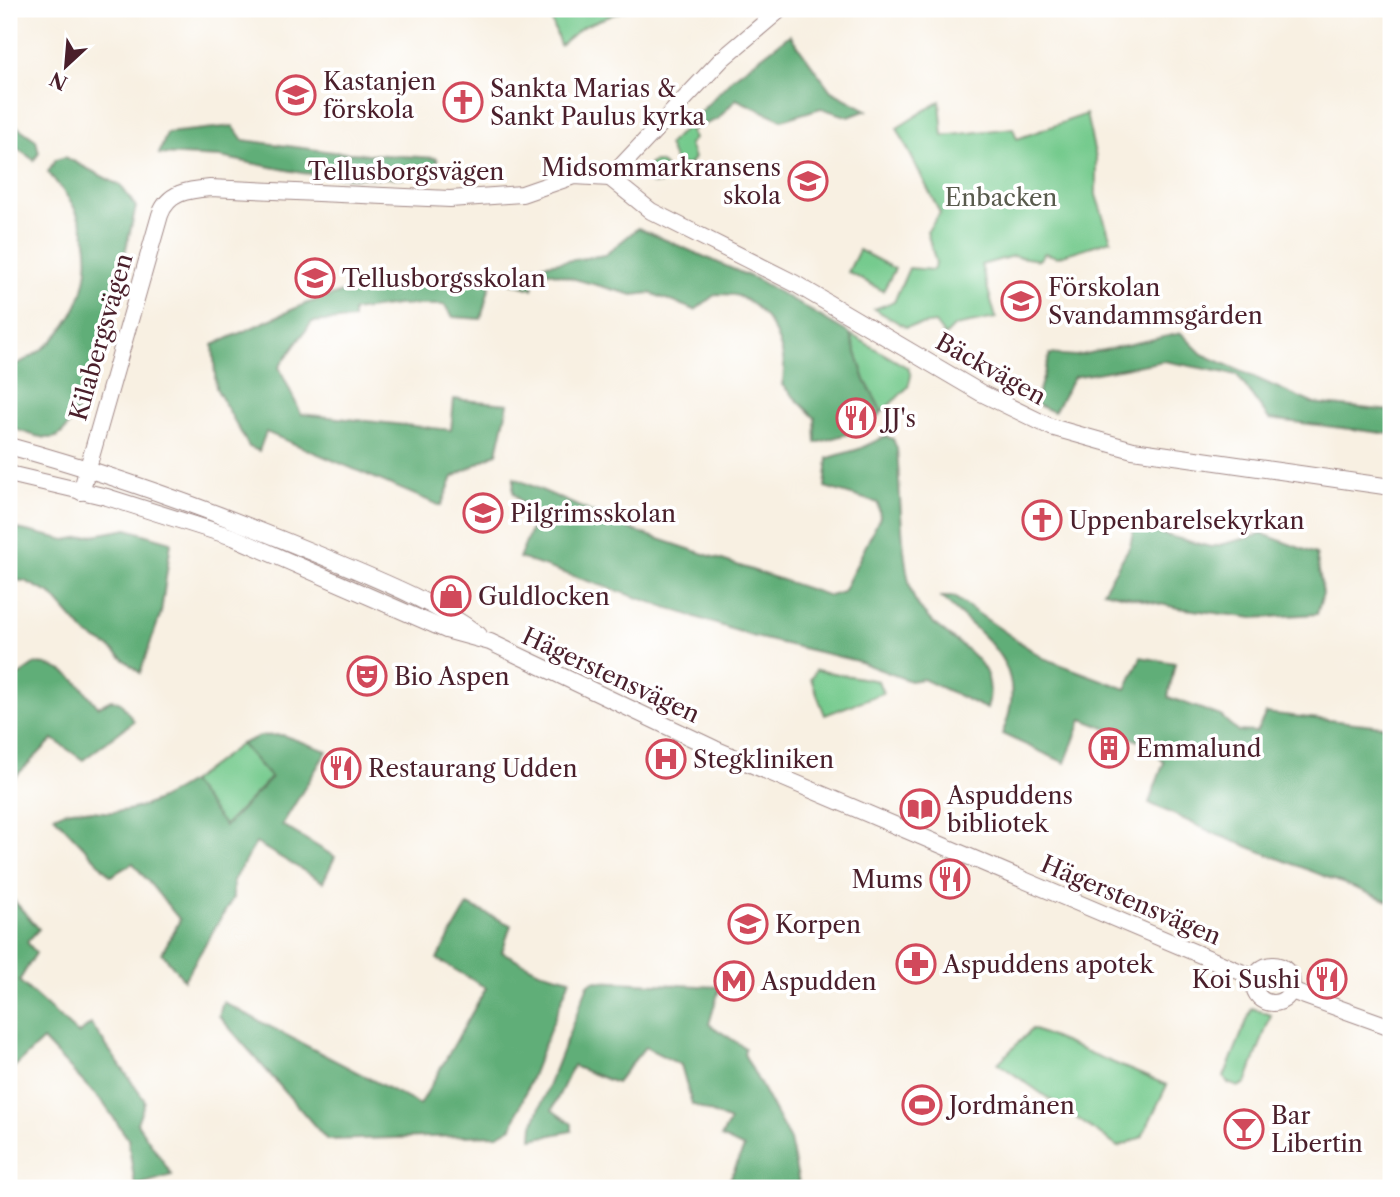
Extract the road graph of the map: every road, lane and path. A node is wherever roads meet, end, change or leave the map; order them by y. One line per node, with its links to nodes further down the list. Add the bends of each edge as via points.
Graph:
1 (781, 9): 2 (street, via 722,59)
2 (610, 178): 3 (street, Tellusborgsvägen, via 574,177 522,194 450,199 210,188); 7 (street, Bäckvägen, via 651,211 794,283 973,388 1051,427 1133,450)
3 (170, 198): 5 (street, Kilabergsvägen, via 160,215)
4 (9, 446): 5 (street, Hägerstensvägen)
5 (87, 469): 8 (street, Kilabergsvägen); 9 (street, Hägerstensvägen)
6 (9, 474): 8 (street, Hägerstensvägen)
7 (1391, 487)
8 (81, 492): 10 (street, Hägerstensvägen)
9 (218, 513): 10 (street); 11 (street, Hägerstensvägen)
10 (213, 529): 11 (street, Hägerstensvägen)
11 (393, 596): 12 (street, Hägerstensvägen, via 446,630 490,642 715,749)
12 (1255, 978): 13 (street, via 1256,994 1266,1002 1279,1002); 13 (street, via 1268,966 1280,967 1290,976)
13 (1291, 991): 14 (street)
14 (1391, 1027)

